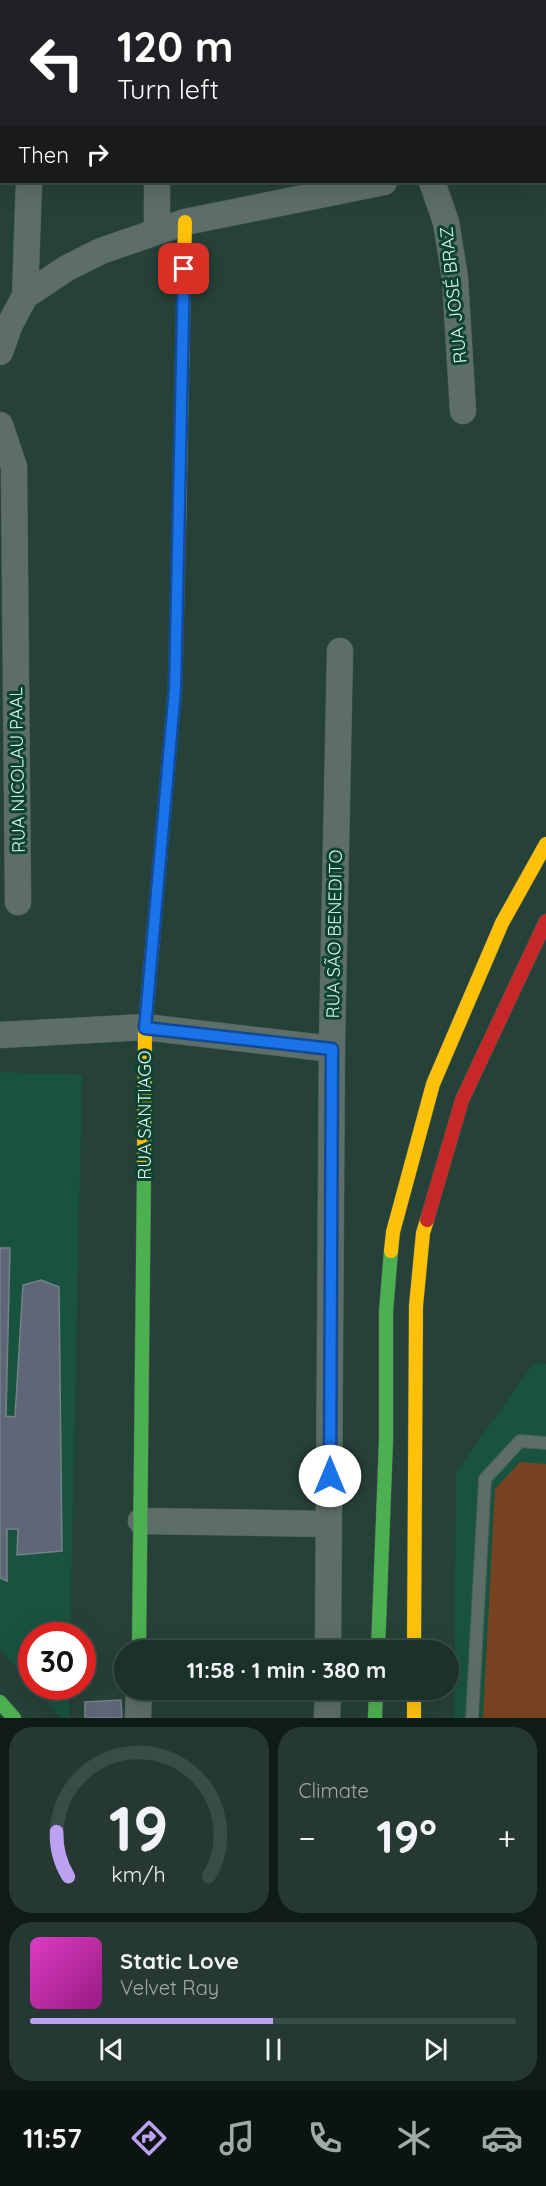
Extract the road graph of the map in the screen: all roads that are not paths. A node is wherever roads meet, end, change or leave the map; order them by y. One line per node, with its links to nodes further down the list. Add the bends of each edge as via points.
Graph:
1 (29, 183): 7 (street)
2 (157, 183): 6 (street)
3 (379, 183): 5 (street)
4 (432, 183): 9 (street, RUA JOSÉ BRAZ, via 446,222 455,278)
5 (185, 222): 6 (street); 15 (main road, RUA SANTIAGO, via 175,689)
6 (156, 231): 7 (street, via 92,255)
7 (25, 297): 8 (street)
8 (0, 352)
9 (463, 411)
10 (0, 425): 13 (street, RUA NICOLAU PAAL, via 14,467)
11 (340, 651): 17 (street, RUA SÃO BENEDITO)
12 (546, 844): 23 (main road, via 502,923 433,1084 393,1232 387,1312)
13 (18, 902)
14 (546, 921): 24 (main road, via 462,1100 423,1233 416,1306)
15 (145, 1028): 16 (street); 17 (street); 19 (main road, RUA SANTIAGO)
16 (0, 1035)
17 (332, 1049): 20 (street, RUA SÃO BENEDITO)
18 (546, 1443): 35 (lane, via 520,1441 485,1479)
19 (141, 1521): 20 (street); 21 (main road, RUA SANTIAGO)
20 (329, 1524): 22 (street, RUA SÃO BENEDITO)
21 (139, 1640)
22 (328, 1640)
23 (378, 1640)
24 (414, 1640)
25 (139, 1700): 31 (street)
26 (328, 1700): 32 (street)
27 (376, 1700): 33 (main road)
28 (414, 1700): 34 (main road)
29 (0, 1702): 30 (main road)
30 (14, 1718)
31 (138, 1718)
32 (327, 1718)
33 (375, 1718)
34 (414, 1718)
35 (472, 1718)

